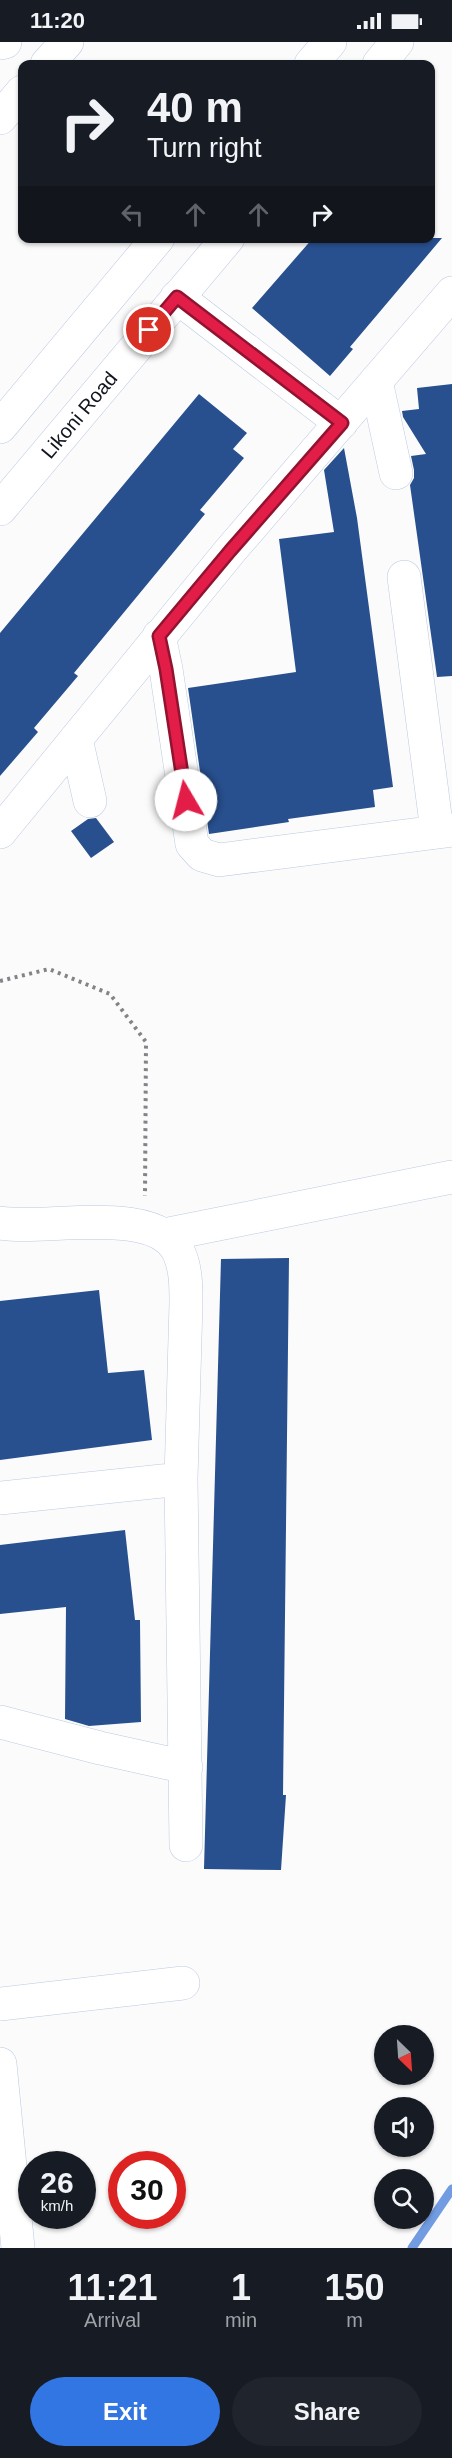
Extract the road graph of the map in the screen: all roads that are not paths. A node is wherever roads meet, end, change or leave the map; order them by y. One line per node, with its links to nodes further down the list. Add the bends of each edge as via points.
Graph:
1 (5, 42): 5 (street)
2 (67, 42): 6 (street)
3 (330, 42): 7 (street)
4 (397, 42): 8 (street)
5 (0, 43)
6 (51, 60)
7 (314, 60)
8 (382, 60)
9 (18, 97): 10 (street)
10 (0, 118)
11 (154, 243): 17 (street)
12 (224, 243): 14 (street, Likoni Road)
13 (450, 296): 15 (street)
14 (177, 297): 16 (street); 19 (street, Likoni Road)
15 (376, 381): 16 (street); 18 (street)
16 (342, 423): 21 (street)
17 (0, 427)
18 (396, 473)
19 (0, 508)
20 (404, 577): 24 (street)
21 (159, 636): 22 (street); 24 (street, via 192,844 201,855 219,860)
22 (76, 739): 23 (street); 25 (street)
23 (90, 801)
24 (445, 830)
25 (0, 832)
26 (452, 1178): 28 (street)
27 (4, 1216): 28 (street, via 101,1221)
28 (154, 1231): 29 (street, via 179,1251 185,1275)
29 (182, 1479): 30 (street); 32 (street)
30 (0, 1498)
31 (0, 1722): 32 (street)
32 (186, 1767): 33 (street)
33 (186, 1845)
34 (183, 1983): 35 (street)
35 (0, 2004)
36 (0, 2064): 37 (street)
37 (18, 2248)

